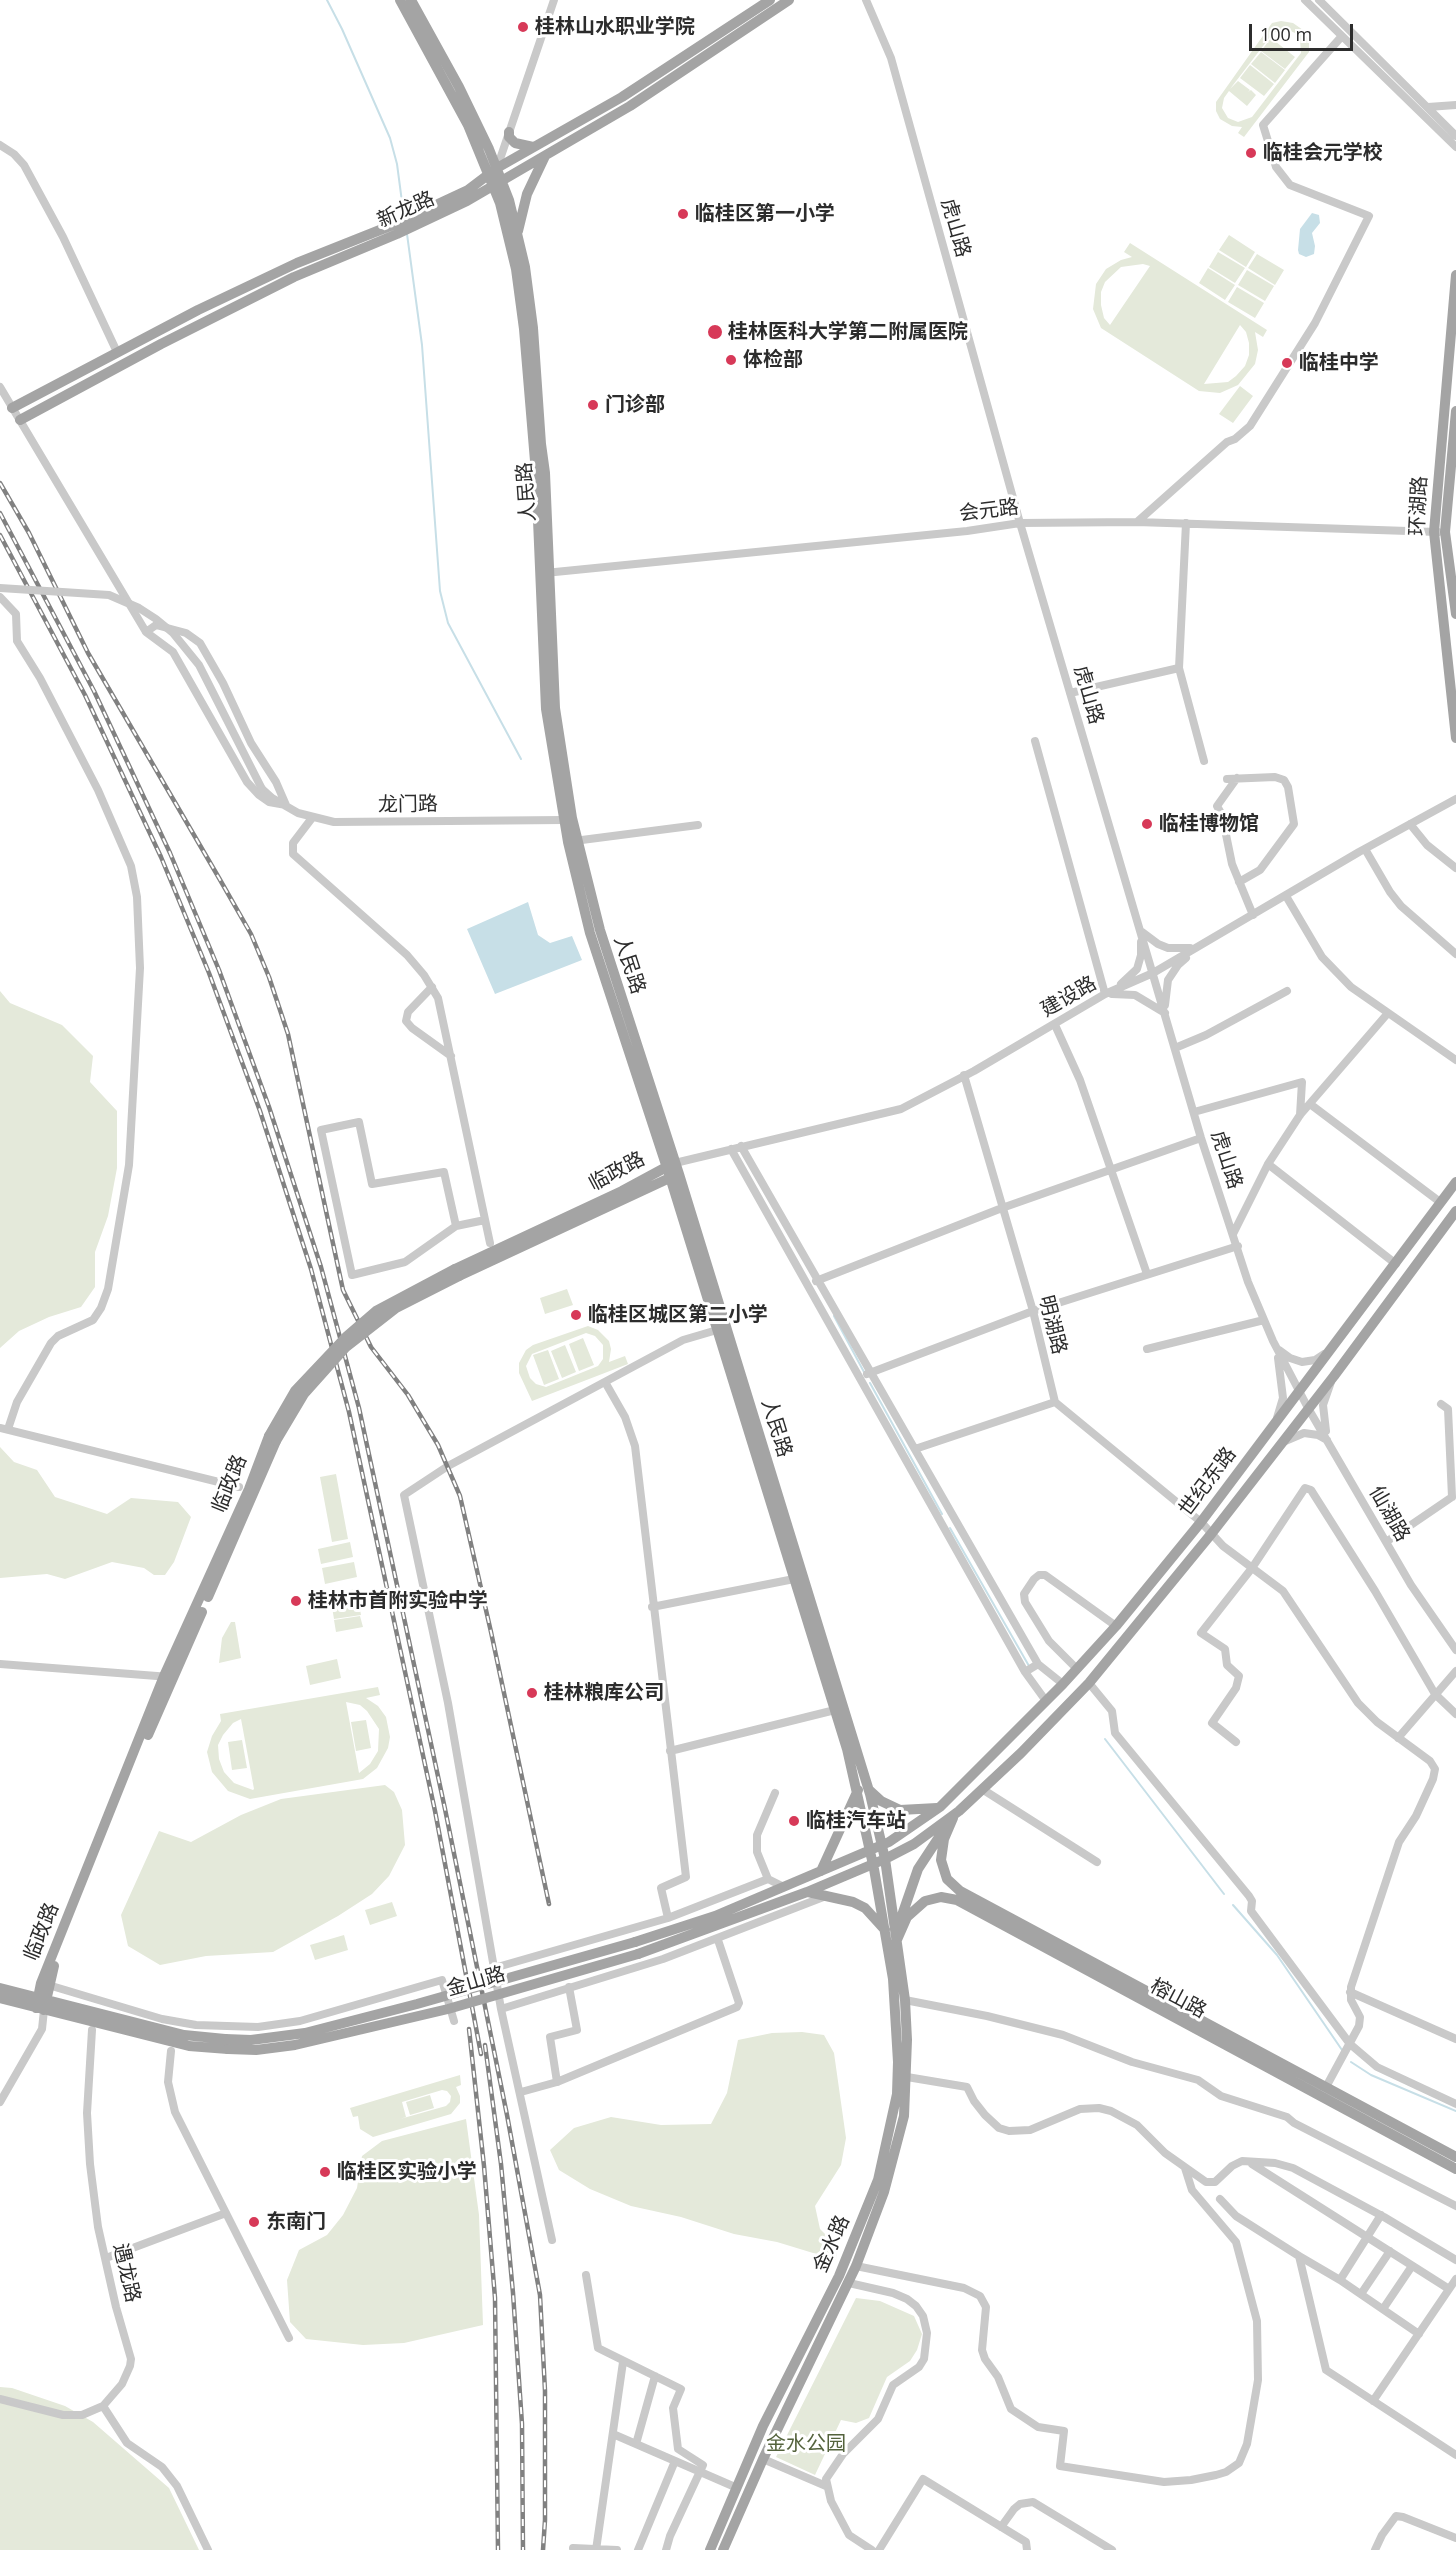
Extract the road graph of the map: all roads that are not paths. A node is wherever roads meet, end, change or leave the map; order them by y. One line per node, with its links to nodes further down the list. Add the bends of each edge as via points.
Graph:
1 (400, 0): 18 (main road)
2 (411, 0): 18 (main road, via 459,87)
3 (554, 0): 12 (street)
4 (770, 0): 15 (main road, 新龙路, via 622,97)
5 (789, 0): 17 (main road, 新龙路, via 630,106)
6 (866, 0): 29 (street, 虎山路, via 891,58)
7 (1305, 0): 9 (street)
8 (1319, 0): 11 (street)
9 (1342, 36): 16 (street); 28 (street, via 1263,125 1276,167 1290,185 1368,216 1315,323 1250,426)
10 (1456, 105): 11 (street)
11 (1428, 108): 13 (street)
12 (509, 132): 15 (main road, via 515,143); 18 (street)
13 (1456, 136)
14 (0, 145): 22 (street, via 24,165)
15 (534, 147): 18 (main road, 新龙路)
16 (1456, 147)
17 (545, 156): 18 (main road, 新龙路); 20 (main road, via 527,194)
18 (495, 178): 19 (main road, 新龙路); 20 (main road, 人民路); 32 (main road, 人民路, via 523,319)
19 (396, 229): 22 (main road, 新龙路, via 297,263); 26 (main road, 新龙路, via 161,344)
20 (517, 234): 32 (main road, 人民路, via 536,356 545,472)
21 (1456, 275): 31 (main road, 环湖路)
22 (117, 352): 24 (main road, 新龙路)
23 (0, 387): 24 (street)
24 (12, 408): 26 (street)
25 (1456, 411): 27 (main road, 环湖路)
26 (20, 420): 36 (street)
27 (1455, 425): 31 (main road, 环湖路)
28 (1137, 522): 29 (street, 会元路); 30 (street, 会元路)
29 (1020, 523): 32 (street, 会元路); 38 (street, 虎山路)
30 (1186, 523): 31 (street, 会元路); 37 (street)
31 (1439, 532): 35 (main road, 环湖路); 39 (main road, 环湖路)
32 (544, 573): 48 (main road, 人民路, via 546,709); 51 (main road, 人民路, via 555,708)
33 (0, 588): 46 (street, 龙门路, bridge, via 109,595 156,619 199,665 262,789)
34 (0, 597): 108 (street, via 16,614 17,641 98,790 131,866 137,897 140,968 129,1165 108,1289 93,1320 51,1343)
35 (1456, 614)
36 (146, 632): 46 (street, via 173,652 247,782 269,802); 46 (street, via 156,625 186,633 200,643)
37 (1179, 668): 38 (street); 42 (street)
38 (1070, 693): 57 (street, 虎山路)
39 (1454, 711): 40 (main road, 环湖路)
40 (1456, 738)
41 (1035, 741): 63 (street)
42 (1204, 761)
43 (1237, 778): 44 (street); 54 (street, via 1217,806); 54 (street, via 1284,780 1294,824 1260,870)
44 (1227, 779)
45 (1456, 799): 49 (street, 建设路)
46 (286, 806): 47 (street, 龙门路)
47 (312, 818): 48 (street, 龙门路, via 354,822); 61 (street, via 293,843 293,854 407,955)
48 (563, 820): 51 (main road, 人民路)
49 (1410, 824): 52 (street, 建设路); 53 (street, via 1427,845)
50 (698, 825): 51 (street)
51 (572, 841): 79 (main road, 人民路, via 591,933)
52 (1365, 849): 55 (street, 建设路); 59 (street, via 1399,904)
53 (1456, 868)
54 (1239, 882): 56 (street)
55 (1286, 896): 56 (street, 建设路); 65 (street, via 1326,963)
56 (1253, 915): 58 (street, 建设路)
57 (1140, 930): 58 (street, via 1168,948); 60 (street, 虎山路); 63 (street, via 1137,969)
58 (1199, 946): 60 (street, 建设路); 64 (street, via 1168,980)
59 (1456, 954)
60 (1153, 973): 63 (street, 建设路); 64 (street, 虎山路)
61 (432, 987): 68 (street); 68 (street, via 408,1012 406,1020)
62 (1287, 992): 67 (street)
63 (1106, 994): 64 (street, via 1135,995); 66 (street, 建设路)
64 (1165, 1013): 67 (street, 虎山路)
65 (1388, 1013): 69 (street); 71 (street)
66 (1055, 1025): 70 (street, 建设路); 78 (street, via 1080,1080)
67 (1175, 1048): 72 (street, 虎山路)
68 (451, 1056): 84 (street)
69 (1456, 1060)
70 (964, 1075): 75 (street, 建设路, via 901,1109); 82 (street, 明湖路)
71 (1310, 1104): 73 (street); 81 (street)
72 (1194, 1113): 73 (street, via 1302,1082); 74 (street, 虎山路)
73 (1300, 1115): 77 (street)
74 (1201, 1138): 78 (street); 86 (street, 虎山路)
75 (741, 1146): 76 (street, 建设路); 91 (street)
76 (731, 1149): 79 (street, 建设路); 92 (street)
77 (1268, 1164): 86 (street); 89 (street)
78 (1109, 1168): 82 (street); 90 (street)
79 (673, 1170): 95 (main road, 人民路); 129 (main road, 临政路, bridge, via 376,1311 348,1335 296,1391 249,1489); 138 (main road, 人民路)
80 (1456, 1182): 81 (main road, 世纪东路)
81 (1440, 1202): 89 (main road, 世纪东路)
82 (1002, 1208): 91 (street); 93 (street, 明湖路)
83 (1456, 1210): 100 (main road, 世纪东路)
84 (485, 1220): 85 (street); 87 (street)
85 (456, 1226): 85 (street, via 405,1262 352,1275 321,1130 359,1122 372,1184 444,1172)
86 (1233, 1234): 88 (street, 虎山路)
87 (490, 1243)
88 (1238, 1246): 90 (street); 94 (street, 虎山路)
89 (1396, 1264): 97 (main road, 世纪东路)
90 (1147, 1274): 93 (street)
91 (819, 1280): 92 (street); 99 (street)
92 (808, 1286): 101 (street)
93 (1033, 1311): 99 (street); 104 (street, 明湖路)
94 (1264, 1320): 96 (street, 虎山路); 98 (street)
95 (717, 1330): 102 (street, via 683,1340); 120 (main road, 人民路)
96 (1277, 1348): 97 (street, via 1302,1362 1315,1360); 103 (street, 虎山路); 107 (street, via 1283,1398)
97 (1332, 1348): 103 (main road, 世纪东路)
98 (1148, 1349)
99 (872, 1373): 101 (street); 111 (street)
100 (1334, 1376): 106 (main road, 世纪东路); 109 (street, via 1323,1406)
101 (860, 1377): 116 (street)
102 (605, 1382): 121 (street, via 633,1435); 159 (street, via 448,1466 404,1495 448,1703)
103 (1299, 1391): 106 (street, 仙湖路); 107 (main road, 世纪东路)
104 (1055, 1402): 111 (street); 115 (street)
105 (1442, 1404): 113 (street, via 1448,1409)
106 (1308, 1408): 109 (street, 仙湖路); 110 (main road, 世纪东路)
107 (1276, 1423): 115 (main road, 世纪东路)
108 (4, 1429): 112 (street)
109 (1328, 1440): 110 (street, via 1304,1434); 118 (street, 仙湖路)
110 (1281, 1443): 117 (main road, 世纪东路)
111 (915, 1449): 114 (street)
112 (239, 1487)
113 (1454, 1498): 118 (street)
114 (953, 1519): 116 (street); 125 (street)
115 (1201, 1522): 117 (street); 122 (main road, 世纪东路)
116 (942, 1525): 128 (street)
117 (1212, 1533): 119 (street); 130 (main road, 世纪东路)
118 (1386, 1542): 123 (street, 仙湖路)
119 (1252, 1568): 132 (street, via 1305,1488 1311,1490); 136 (street, via 1290,1599 1358,1703); 137 (street, via 1201,1633 1225,1649 1227,1665 1239,1676 1236,1688 1212,1723)
120 (794, 1579): 121 (street); 134 (main road, 人民路)
121 (652, 1607): 139 (street)
122 (1116, 1626): 126 (main road, 世纪东路); 126 (street, via 1045,1575 1034,1579 1024,1594 1025,1602 1049,1641)
123 (1456, 1650)
124 (0, 1664): 129 (street)
125 (1038, 1664): 128 (street); 131 (street)
126 (1077, 1669): 131 (main road, 世纪东路)
127 (1456, 1671): 132 (street)
128 (1025, 1672): 133 (street)
129 (169, 1677): 160 (main road, 临政路)
130 (1089, 1683): 140 (main road, 世纪东路); 172 (street, via 1112,1711 1115,1733 1249,1896 1251,1911)
131 (1063, 1684): 133 (main road, 世纪东路)
132 (1435, 1694): 135 (street); 136 (street)
133 (1046, 1701): 143 (main road, 世纪东路)
134 (835, 1710): 138 (main road, 人民路); 139 (street)
135 (1456, 1714)
136 (1398, 1738): 163 (street, via 1430,1761 1435,1774 1399,1842)
137 (1236, 1742)
138 (852, 1748): 141 (main road)
139 (670, 1751): 155 (street, via 686,1877 661,1888)
140 (981, 1789): 144 (main road, 世纪东路); 148 (street)
141 (863, 1790): 143 (main road, via 900,1810); 145 (main road, 金水路); 146 (main road, 金水路); 150 (main road)
142 (775, 1793): 151 (street, via 757,1835 757,1852)
143 (940, 1807): 145 (main road, 金山路)
144 (954, 1816): 147 (main road, 金山路); 158 (main road, via 918,1869 900,1917); 176 (main road, 榕山路, via 940,1852 945,1874 953,1886)
145 (881, 1845): 146 (main road, 金山路); 147 (main road, 金水路)
146 (870, 1848): 149 (main road, 金水路); 150 (main road, 金山路)
147 (885, 1859): 149 (main road, 金山路); 158 (main road, 金水路)
148 (1097, 1862)
149 (873, 1864): 153 (main road, 金山路); 156 (main road, 金水路)
150 (821, 1871): 152 (main road, 金山路)
151 (768, 1879): 152 (street); 155 (street)
152 (784, 1887): 171 (main road, 金山路, bridge, via 715,1916 635,1942 417,2004 305,2033)
153 (807, 1892): 154 (main road); 171 (main road, 金山路, bridge, via 638,1954 448,2009 295,2045 256,2050)
154 (826, 1895): 156 (main road, via 865,1908); 157 (street)
155 (668, 1918): 159 (street)
156 (885, 1930): 217 (main road, 金水路, via 893,1979 898,2073 878,2181 839,2276)
157 (718, 1940): 161 (street); 175 (street, via 739,2003 737,2007)
158 (896, 1942): 165 (main road, 金水路); 183 (main road, 榕山路, via 907,1917 925,1901 941,1897 957,1900)
159 (494, 1968): 167 (street)
160 (45, 1984): 166 (main road, 临政路); 168 (street, via 162,2019 196,2025 258,2027 300,2021 442,1980)
161 (569, 1987): 167 (street); 175 (street, via 577,2030 550,2037)
162 (0, 1988): 166 (main road, 金山路)
163 (1350, 1992): 170 (street); 172 (street, via 1361,2019)
164 (0, 1998): 166 (main road, 金山路)
165 (905, 2000): 174 (main road, 金水路); 185 (street, via 1064,2035 1198,2080 1221,2096 1287,2117)
166 (40, 2004): 171 (main road, 金山路, via 189,2046); 178 (street, via 42,2029)
167 (501, 2009): 177 (street)
168 (454, 2021)
169 (92, 2030): 192 (street, 遇龙路, via 87,2113 98,2227)
170 (1456, 2038)
171 (226, 2044)
172 (1350, 2044): 176 (street); 179 (street, via 1384,2071)
173 (171, 2050): 186 (street, via 168,2082 175,2112)
174 (907, 2077): 182 (street, via 967,2087 985,2115 999,2128 1009,2130 1030,2130 1080,2109 1111,2111 1137,2126); 194 (main road, 金水路, via 897,2149)
175 (557, 2082): 177 (street)
176 (1326, 2088): 180 (main road, 榕山路)
177 (521, 2092): 189 (street)
178 (0, 2103)
179 (1456, 2104)
180 (1456, 2157)
181 (1249, 2162): 182 (street, via 1238,2162 1212,2183); 187 (street, via 1293,2168); 188 (street)
182 (1185, 2168): 194 (street, via 1192,2190 1236,2242 1257,2321 1258,2380 1247,2444 1239,2463 1216,2475 1164,2482 1060,2466 1064,2432 1038,2427 1011,2409 998,2377 985,2359 982,2350 986,2307 980,2296 964,2288)
183 (1456, 2169)
184 (1220, 2199): 191 (street, via 1236,2216)
185 (1456, 2206)
186 (226, 2213): 192 (street); 204 (street)
187 (1381, 2215): 188 (street); 193 (street)
188 (1367, 2237): 190 (street); 198 (street)
189 (552, 2240)
190 (1390, 2251): 195 (street); 201 (street)
191 (1299, 2256): 198 (street); 208 (street, via 1326,2370)
192 (106, 2258): 209 (street, 遇龙路, via 131,2359 122,2384)
193 (1456, 2260)
194 (856, 2266): 199 (main road, 金水路)
195 (1412, 2266): 200 (street); 202 (street)
196 (586, 2275): 205 (street, via 598,2348)
197 (1456, 2279): 200 (street)
198 (1340, 2280): 201 (street)
199 (849, 2283): 213 (main road, 金水路); 216 (street, via 892,2293 916,2306 925,2325 927,2346 919,2367 893,2385 878,2419 837,2462)
200 (1449, 2289): 203 (street)
201 (1361, 2294): 202 (street)
202 (1383, 2309): 203 (street)
203 (1419, 2334): 208 (street)
204 (289, 2338)
205 (623, 2362): 206 (street); 210 (street)
206 (655, 2376): 211 (street); 215 (street, via 681,2389 673,2409 678,2449 703,2465)
207 (0, 2399): 209 (street, via 72,2416)
208 (1373, 2401): 212 (street)
209 (103, 2406): 222 (street, via 127,2443 162,2467 177,2486)
210 (613, 2434): 211 (street); 221 (street)
211 (636, 2444): 214 (street)
212 (1456, 2455)
213 (763, 2459): 216 (street); 227 (main road, 金水路)
214 (675, 2461): 215 (street); 224 (street)
215 (700, 2472): 217 (street); 225 (street)
216 (826, 2486): 228 (street, via 849,2535)
217 (735, 2487): 226 (main road, 金水路)
218 (1001, 2527): 229 (street, via 923,2478); 230 (street, via 1026,2542); 231 (street, via 1020,2504 1033,2502)
219 (1456, 2538): 232 (street, via 1396,2516)
220 (573, 2548): 221 (street)
221 (596, 2549): 223 (street)
222 (208, 2550)
223 (617, 2550)
224 (638, 2550)
225 (666, 2550)
226 (710, 2550)
227 (723, 2550)
228 (873, 2550)
229 (879, 2550)
230 (1027, 2550)
231 (1112, 2550)
232 (1375, 2550)

